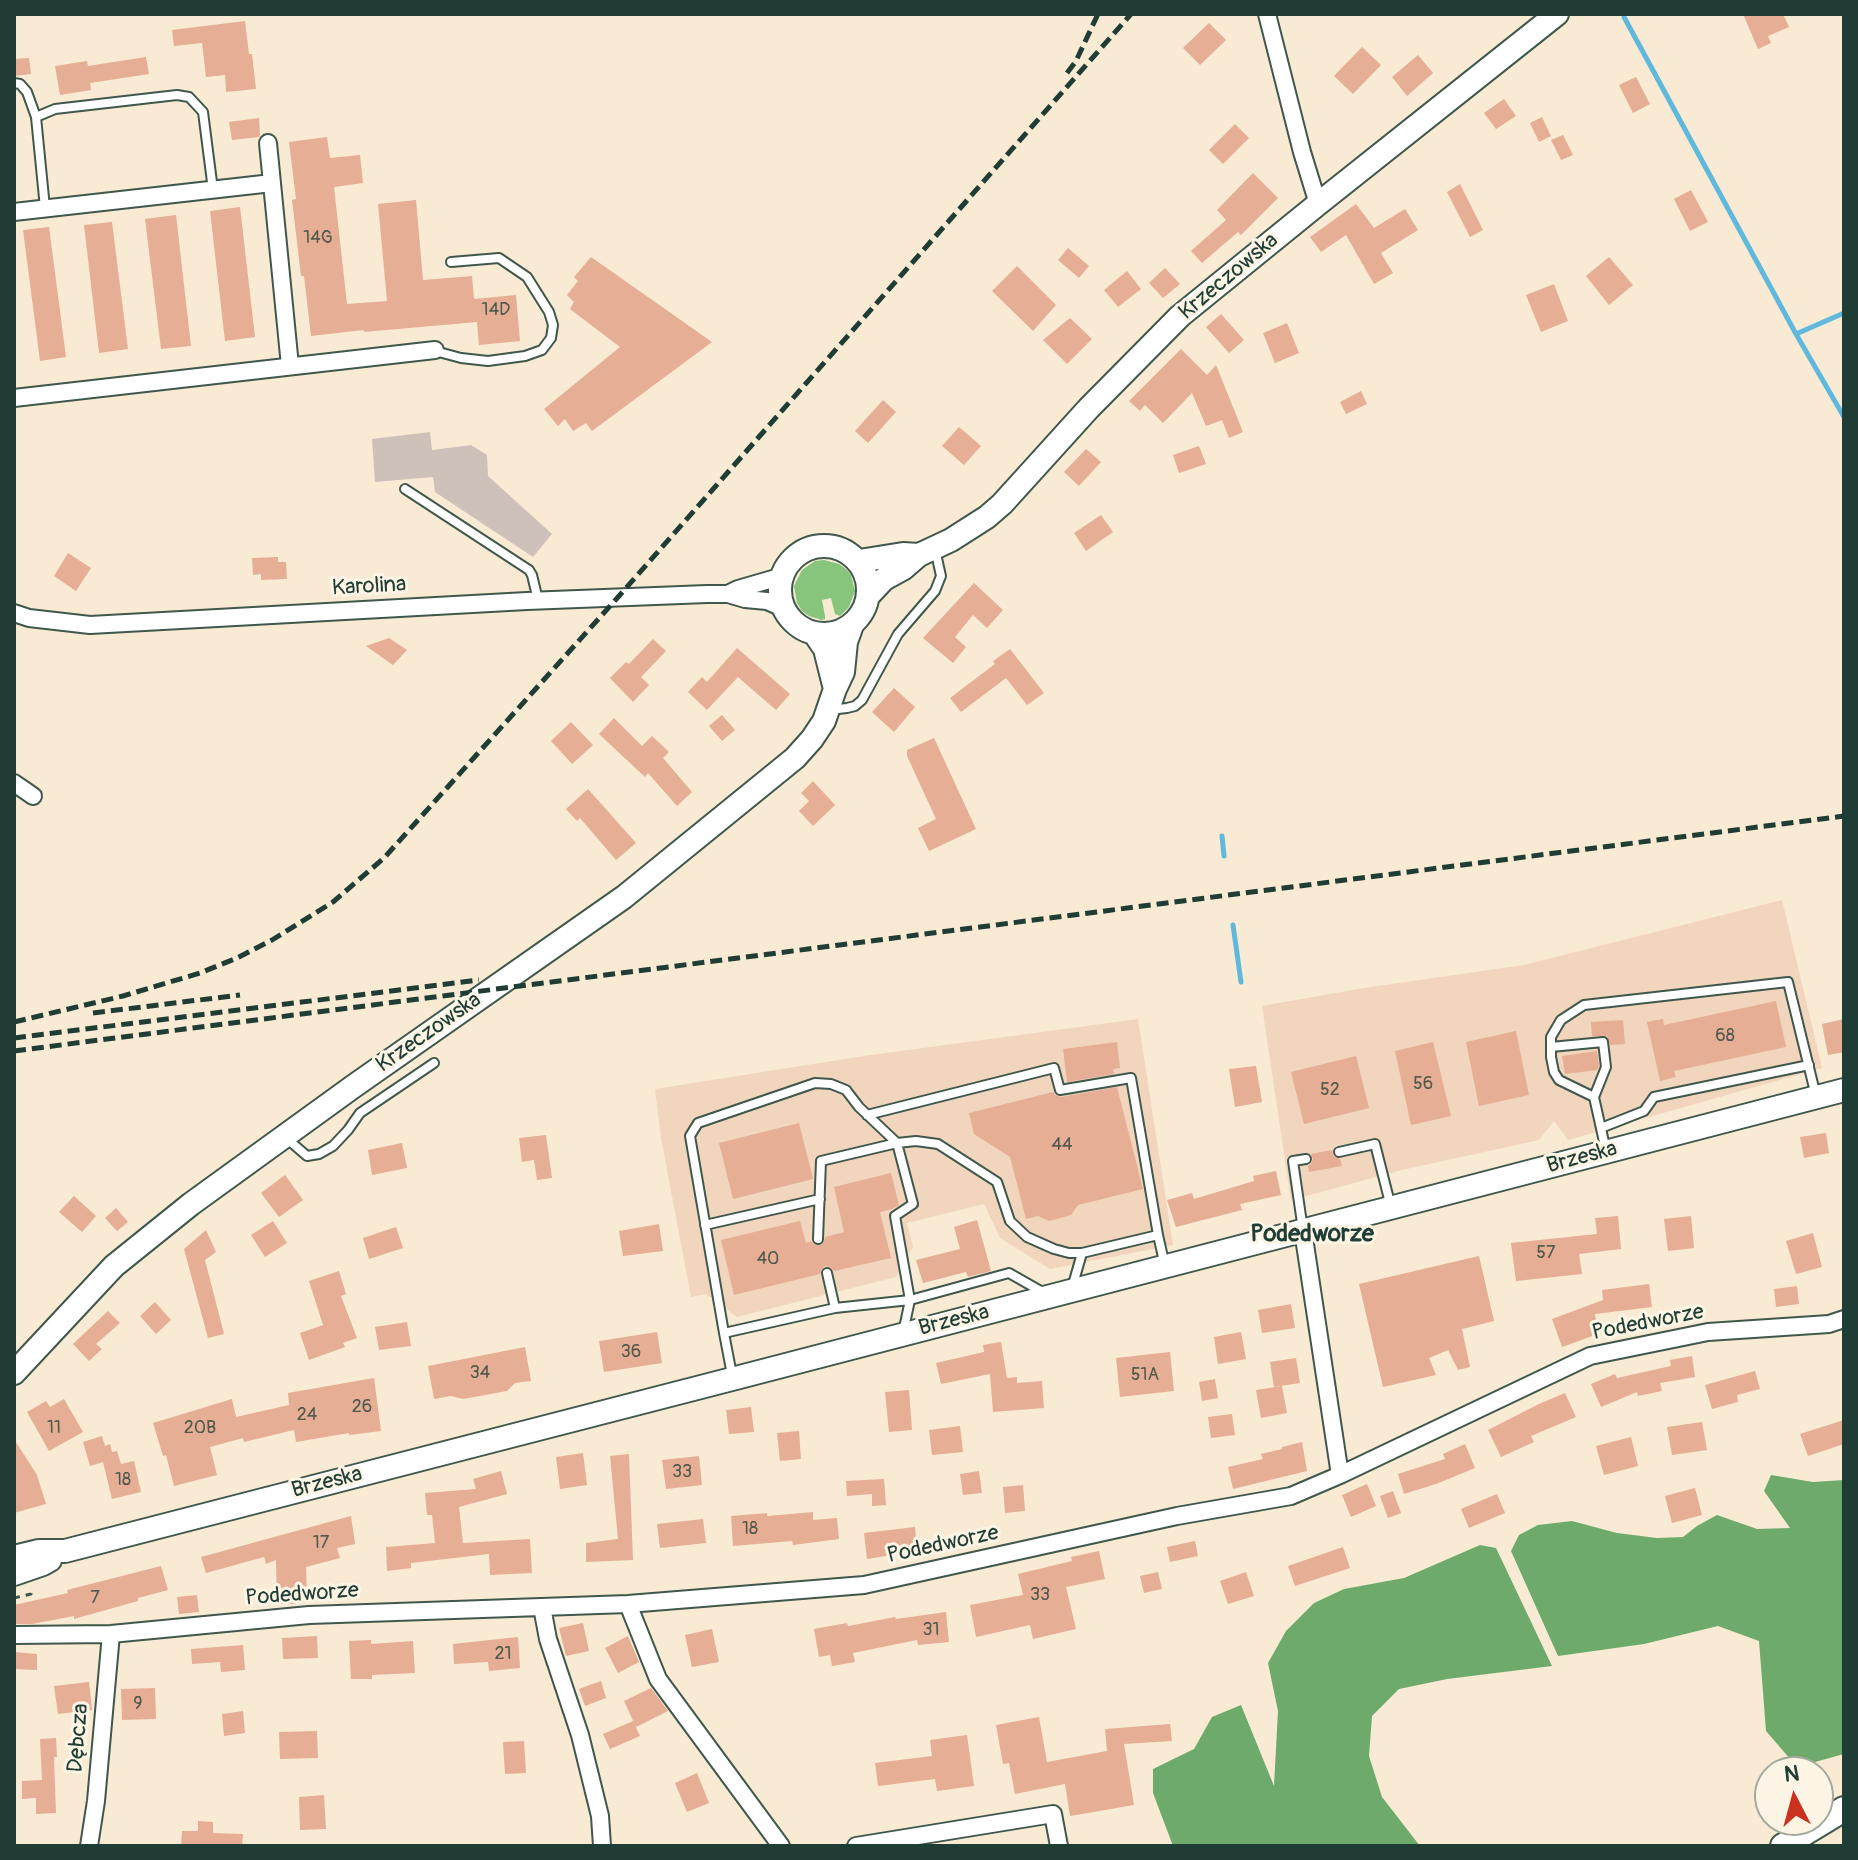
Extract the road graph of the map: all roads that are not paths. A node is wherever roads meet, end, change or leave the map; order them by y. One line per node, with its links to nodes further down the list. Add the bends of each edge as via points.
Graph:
1 (1267, 14): 8 (street)
2 (1557, 14): 8 (main road, Krzeczowska)
3 (14, 83): 4 (lane, via 27,92)
4 (36, 117): 7 (lane, via 55,109 189,97 203,112); 9 (lane)
5 (268, 143): 6 (street)
6 (272, 183): 7 (street); 13 (street)
7 (213, 190): 9 (street)
8 (1318, 204): 16 (main road, Krzeczowska, via 1180,316 1002,504)
9 (45, 209): 10 (street)
10 (14, 212)
11 (451, 262): 12 (lane, via 499,258 527,277 549,312 551,338 542,350 488,361)
12 (435, 350): 13 (street)
13 (290, 366): 14 (street)
14 (14, 398)
15 (405, 489): 21 (lane, via 529,570)
16 (927, 552): 17 (main road, Krzeczowska); 20 (main road, Krzeczowska); 26 (lane, via 941,576 935,591 898,634 862,700 855,706)
17 (859, 561): 18 (main road, via 836,547 818,546 799,553); 20 (main road)
18 (784, 573): 19 (street, Karolina); 22 (main road)
19 (728, 594): 21 (street, Karolina); 22 (street, Karolina)
20 (869, 595): 24 (main road)
21 (538, 600): 23 (street, Karolina, via 90,625)
22 (783, 608): 25 (main road, via 796,624)
23 (14, 613)
24 (852, 625): 25 (main road, via 834,633); 26 (main road, Krzeczowska)
25 (814, 633): 26 (main road, via 825,649)
26 (832, 699): 37 (main road, Krzeczowska, via 819,730 795,758 624,897)
27 (14, 783): 28 (street)
28 (33, 796)
29 (1551, 1047): 31 (lane, via 1561,1020 1584,1005 1788,982); 33 (lane, via 1559,1080); 33 (lane, via 1603,1042 1606,1067)
30 (434, 1063): 37 (lane, via 360,1113 333,1146 319,1154 307,1156)
31 (1809, 1065): 34 (lane); 36 (lane, via 1654,1097 1644,1111)
32 (1844, 1090): 34 (main road, Brzeska)
33 (1594, 1097): 36 (lane)
34 (1816, 1097): 40 (main road, Brzeska)
35 (867, 1115): 38 (lane); 44 (lane, via 846,1090 815,1083 698,1123 690,1136); 46 (lane, via 1054,1068 1060,1090 1131,1078)
36 (1601, 1128): 40 (lane)
37 (285, 1136): 57 (main road, Krzeczowska, via 114,1266)
38 (897, 1143): 42 (lane, via 821,1161); 48 (lane, via 938,1144 997,1182 1010,1221 1027,1237); 52 (lane, via 913,1204 895,1216)
39 (1339, 1152): 43 (lane, via 1375,1144)
40 (1606, 1152): 43 (main road, Brzeska)
41 (1306, 1159): 45 (lane, via 1293,1161)
42 (820, 1199): 44 (lane); 47 (lane)
43 (1391, 1208): 45 (main road, Brzeska)
44 (705, 1225): 55 (lane)
45 (1303, 1231): 49 (main road, Brzeska); 59 (street)
46 (1158, 1235): 48 (lane); 49 (lane)
47 (818, 1239)
48 (1082, 1253): 51 (lane)
49 (1165, 1267): 51 (main road, Brzeska)
50 (827, 1273): 53 (lane)
51 (1061, 1294): 52 (lane, via 1009,1273); 56 (main road, Brzeska)
52 (910, 1300): 53 (lane); 56 (lane)
53 (835, 1308): 55 (lane)
54 (1844, 1319): 59 (street, Podedworze, via 1708,1332 1590,1356)
55 (724, 1333): 58 (lane)
56 (902, 1334): 58 (main road, Brzeska)
57 (14, 1373)
58 (732, 1379): 60 (main road, Brzeska)
59 (1340, 1475): 63 (street, Podedworze, via 1291,1496 864,1585)
60 (65, 1551): 61 (main road, Brzeska); 62 (main road, Brzeska)
61 (14, 1557)
62 (14, 1574)
63 (628, 1604): 64 (street, Podedworze); 70 (street, via 658,1679)
64 (542, 1607): 65 (street, Podedworze, via 309,1615); 69 (street, via 580,1735)
65 (111, 1634): 66 (street, Podedworze); 68 (street, Dębcza)
66 (14, 1635)
67 (1844, 1809): 73 (main road)
68 (89, 1846)
69 (602, 1846)
70 (781, 1846)
71 (856, 1846): 72 (street, via 1053,1814)
72 (1059, 1846)
73 (1783, 1846)

